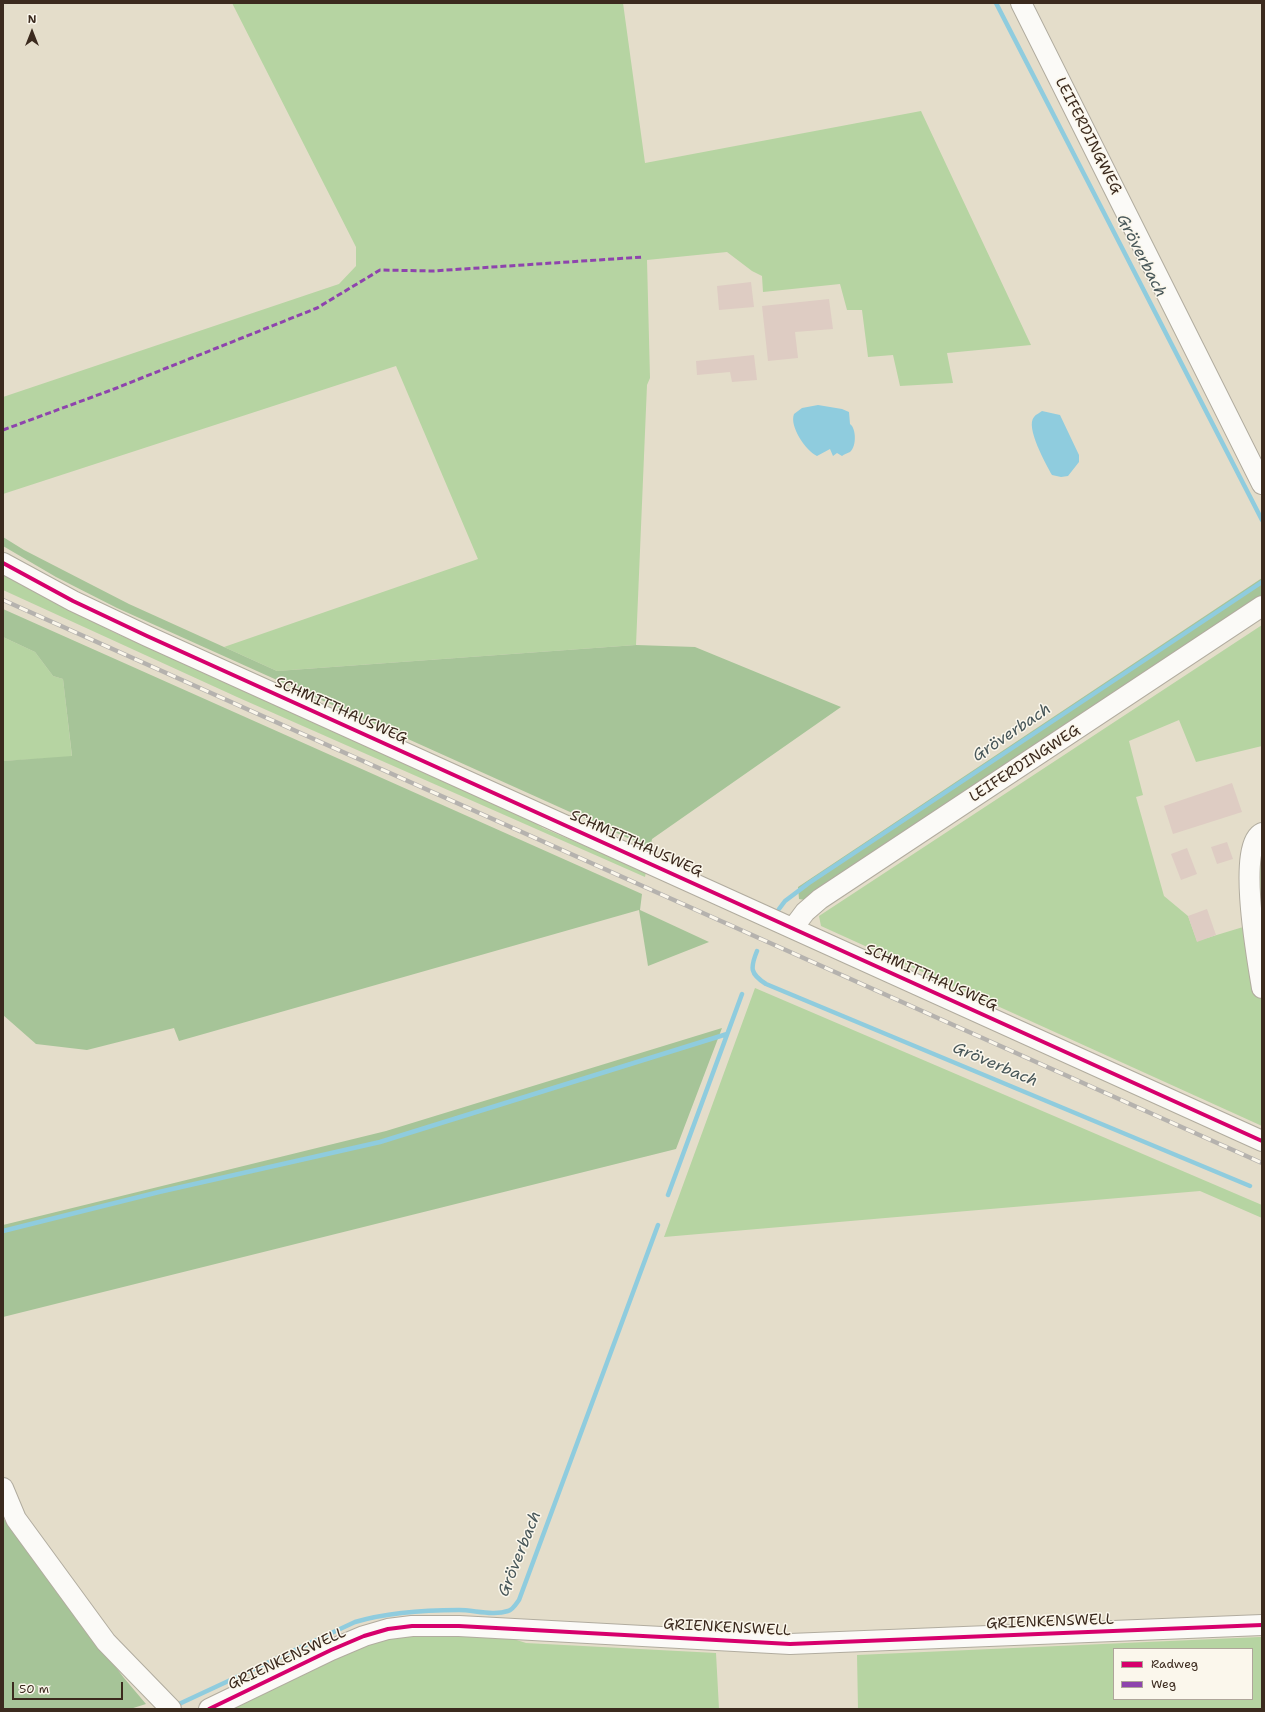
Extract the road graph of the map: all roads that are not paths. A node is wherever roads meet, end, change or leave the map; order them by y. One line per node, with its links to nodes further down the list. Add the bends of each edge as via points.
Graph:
1 (1021, 3): 2 (street, LEIFERDINGWEG)
2 (1262, 484)
3 (3, 563): 6 (street, SCHMITTHAUSWEG, via 80,604 160,642)
4 (1262, 606): 6 (street, LEIFERDINGWEG, via 820,899 805,912)
5 (1262, 833): 7 (street, via 1258,835 1251,851 1249,895)
6 (793, 928): 8 (street, SCHMITTHAUSWEG)
7 (1262, 988)
8 (1262, 1141)
9 (3, 1488): 11 (street, via 16,1519 106,1642)
10 (1262, 1625): 12 (street, GRIENKENSWELL, via 790,1644 459,1626 412,1626 376,1632 347,1642)
11 (171, 1709)
12 (209, 1709)

